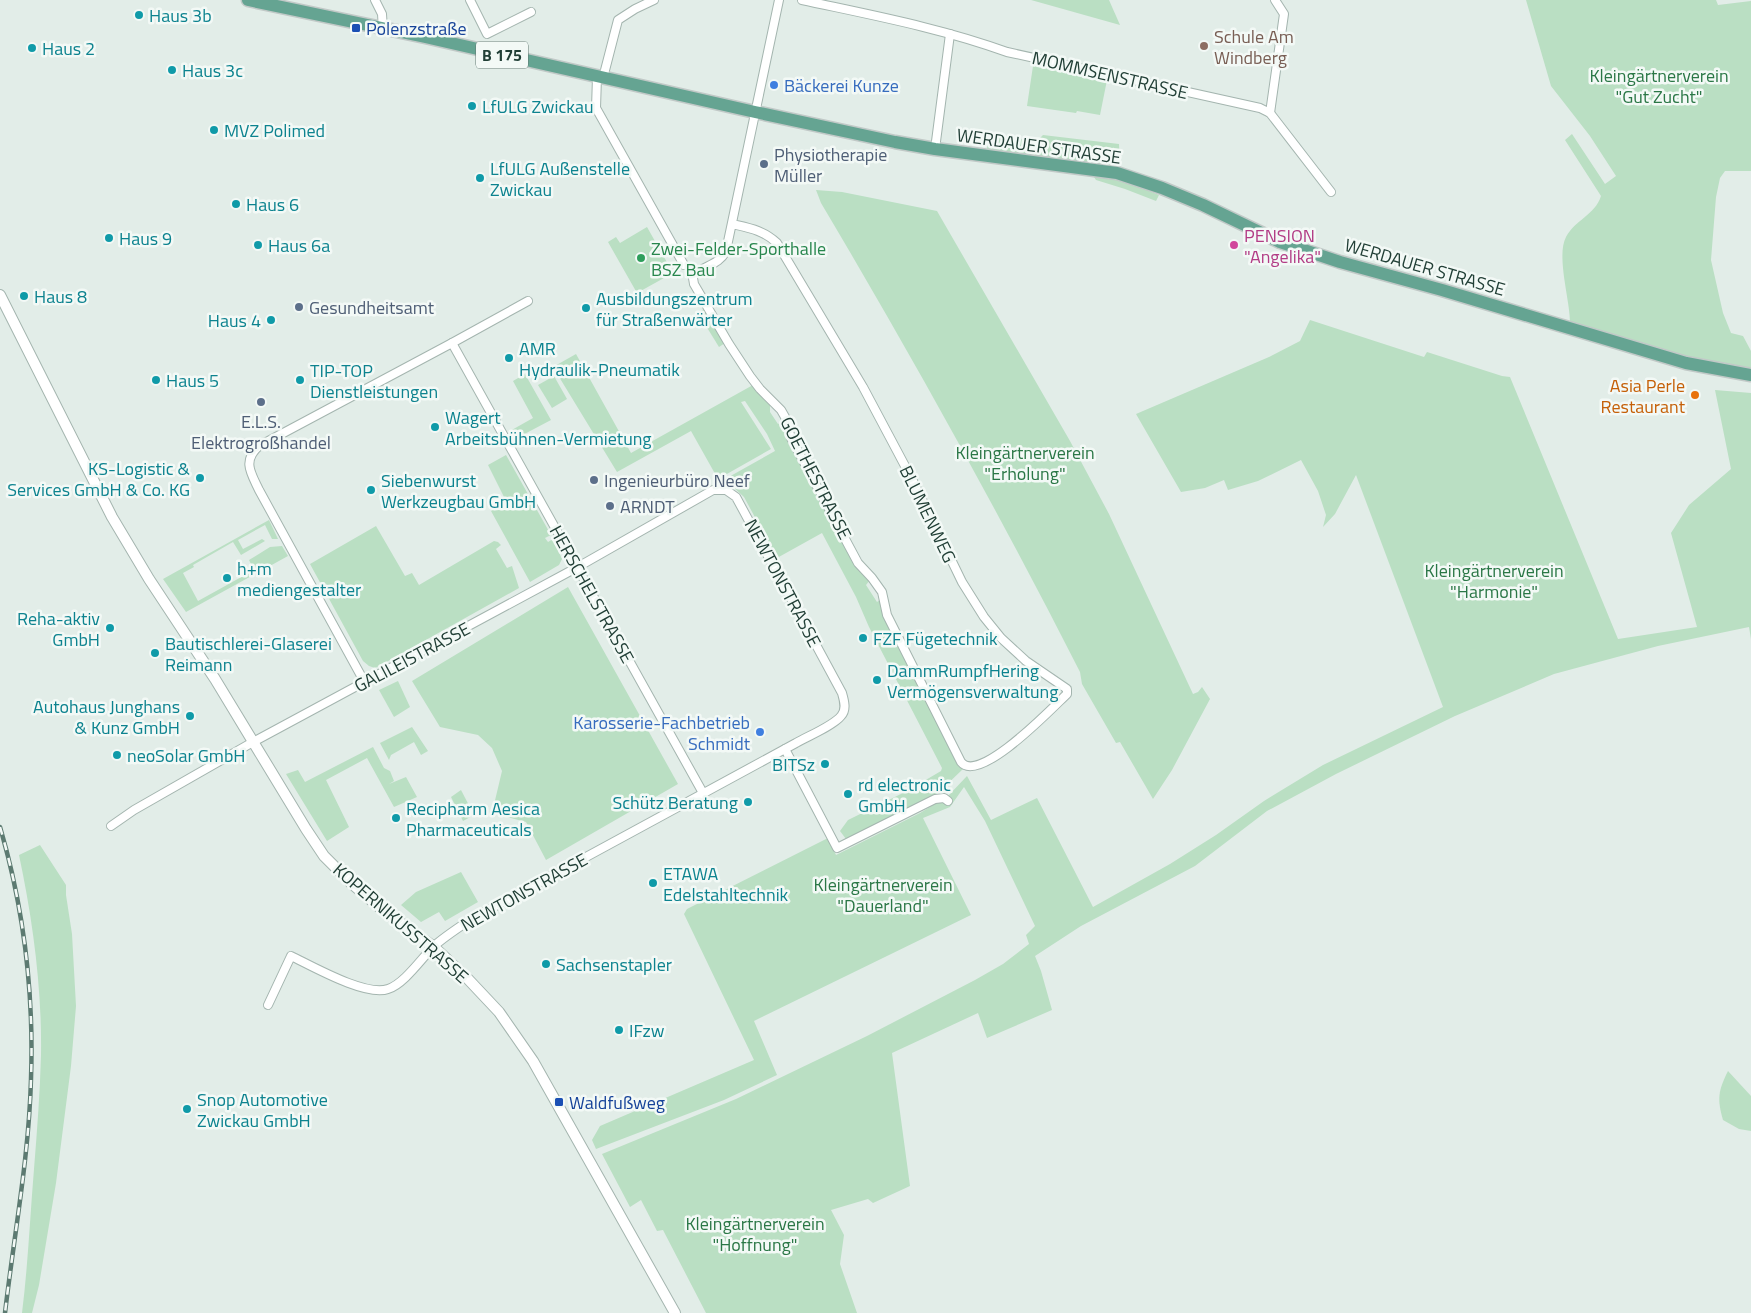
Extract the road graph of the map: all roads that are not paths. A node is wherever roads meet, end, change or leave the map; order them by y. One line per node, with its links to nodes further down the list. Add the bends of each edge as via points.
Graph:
1 (248, 0): 9 (main road, WERDAUER STRASSE / B 175)
2 (375, 0): 9 (street, via 382,14)
3 (470, 0): 8 (street, via 487,34)
4 (654, 0): 11 (street, via 618,20)
5 (779, 0): 12 (street, GOETHESTRASSE)
6 (802, 0): 10 (street, MOMMSENSTRASSE)
7 (1275, 0): 13 (street, via 1284,14)
8 (532, 12)
9 (383, 29): 11 (main road, WERDAUER STRASSE / B 175)
10 (950, 34): 13 (street, MOMMSENSTRASSE, via 1007,52 1260,108); 14 (street)
11 (600, 77): 12 (main road, WERDAUER STRASSE / B 175); 17 (street, via 596,108)
12 (755, 112): 14 (main road, WERDAUER STRASSE / B 175); 16 (street, GOETHESTRASSE)
13 (1270, 113): 15 (street)
14 (935, 149): 21 (main road, WERDAUER STRASSE / B 175, via 1117,173 1203,205 1280,242 1340,262 1686,363)
15 (1331, 192)
16 (732, 224): 27 (street, GOETHESTRASSE, via 722,258 697,272 692,278 694,284 750,376 785,417 791,438 858,563 882,592 884,606 897,634); 27 (street, BLUMENWEG, via 760,230 777,243 863,387 962,582 984,617 1026,661 1068,689 1067,694 1043,718 1001,753 986,762)
17 (684, 265)
18 (0, 295): 25 (street, KOPERNIKUSSTRASSE, via 112,517)
19 (528, 301): 20 (street)
20 (452, 343): 23 (street, HERSCHELSTRASSE); 24 (street, via 259,446 249,458 251,473 259,490)
21 (1751, 375)
22 (713, 490): 23 (street, GALILEISTRASSE); 26 (street, NEWTONSTRASSE, via 726,490 736,497 842,692 845,706 842,715)
23 (576, 568): 24 (street, GALILEISTRASSE); 28 (street, HERSCHELSTRASSE)
24 (365, 683): 25 (street, GALILEISTRASSE)
25 (253, 742): 30 (street, GALILEISTRASSE); 31 (street, KOPERNIKUSSTRASSE, via 324,856 379,908)
26 (785, 749): 28 (street, NEWTONSTRASSE); 29 (street, via 837,848 934,799)
27 (966, 767)
28 (704, 793): 31 (street, NEWTONSTRASSE, via 470,920)
29 (948, 801)
30 (112, 826)
31 (434, 947): 32 (street, NEWTONSTRASSE, via 397,984 379,991 363,988 291,956); 33 (street, KOPERNIKUSSTRASSE, via 499,1012 533,1061)
32 (268, 1005)
33 (675, 1313)

